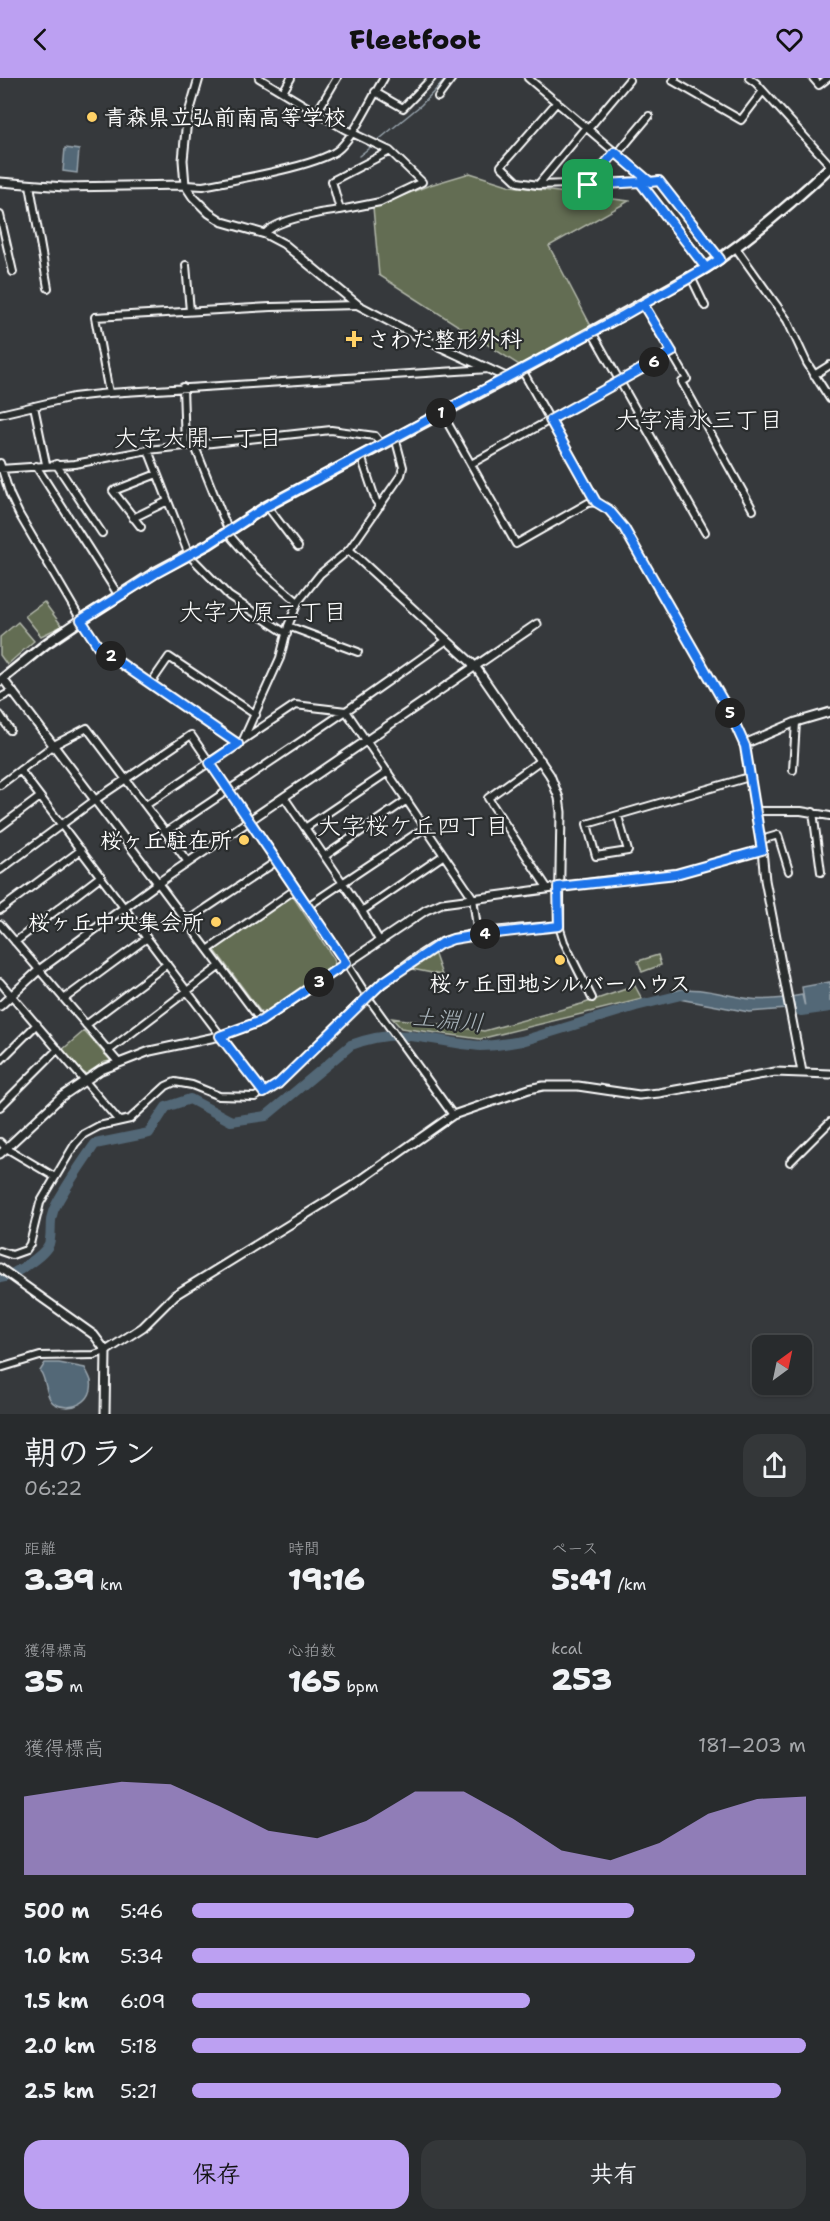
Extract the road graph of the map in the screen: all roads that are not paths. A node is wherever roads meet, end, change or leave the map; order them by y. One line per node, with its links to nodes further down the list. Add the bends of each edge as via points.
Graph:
1 (199, 78): 30 (street, via 184,137)
2 (259, 78): 15 (street)
3 (291, 78): 15 (street)
4 (337, 78): 19 (street)
5 (384, 78): 16 (street)
6 (432, 78): 16 (street, via 403,108)
7 (452, 78): 17 (street)
8 (528, 78): 18 (street)
9 (675, 78): 14 (street, via 674,81 741,120)
10 (749, 78): 14 (street)
11 (813, 78): 12 (street, via 819,85)
12 (828, 78)
13 (629, 80): 21 (street)
14 (763, 91): 25 (street)
15 (283, 92): 19 (street)
16 (375, 92): 22 (street)
17 (438, 97)
18 (557, 102): 21 (street); 31 (street, via 501,166 518,182)
19 (317, 112): 22 (street)
20 (649, 116): 24 (street)
21 (587, 128): 24 (street); 31 (street)
22 (351, 132): 23 (street); 30 (street, via 334,153 311,162 203,186)
23 (390, 150): 33 (street, via 332,181); 33 (street, via 422,182 380,202)
24 (616, 153): 28 (street); 32 (street)
25 (830, 166): 36 (main road, via 797,199)
26 (0, 182): 29 (street)
27 (640, 182): 28 (street); 32 (street); 39 (street)
28 (650, 182): 37 (street, via 659,181)
29 (30, 185): 30 (street); 42 (street)
30 (185, 185): 35 (street, via 209,213 223,222)
31 (538, 185): 32 (street)
32 (588, 185)
33 (340, 210): 35 (street, via 276,225)
34 (0, 214): 40 (street)
35 (265, 234): 44 (street, via 284,244)
36 (736, 248): 37 (main road); 52 (street, via 787,320)
37 (720, 259): 39 (main road)
38 (186, 265): 46 (street)
39 (706, 268): 41 (main road)
40 (13, 272)
41 (691, 276): 43 (main road); 45 (street)
42 (48, 288)
43 (643, 304): 47 (main road); 48 (street)
44 (358, 305): 46 (street); 50 (street)
45 (705, 306)
46 (190, 311): 56 (street, via 95,317)
47 (592, 332): 51 (main road); 54 (street)
48 (672, 352): 54 (street); 78 (street, via 687,379 682,382)
49 (830, 364): 52 (street)
50 (489, 369): 53 (street); 55 (street)
51 (522, 370): 53 (main road); 61 (street)
52 (814, 375): 57 (street)
53 (508, 378): 59 (main road)
54 (620, 381): 61 (street); 82 (street)
55 (183, 387): 56 (street); 65 (street)
56 (109, 393): 58 (street)
57 (830, 399)
58 (34, 406): 60 (street); 68 (street)
59 (442, 413): 62 (main road); 70 (street)
60 (0, 414)
61 (550, 420): 70 (street); 75 (street)
62 (395, 437): 64 (main road); 77 (street, via 403,467)
63 (194, 444): 64 (street, via 331,430 375,436); 65 (street); 81 (street)
64 (382, 445): 67 (main road)
65 (185, 446): 66 (street)
66 (148, 450): 69 (street); 73 (street)
67 (361, 456): 76 (main road); 77 (street)
68 (46, 464): 69 (street); 71 (street)
69 (56, 464): 83 (street)
70 (471, 464): 75 (street, via 516,544)
71 (36, 465): 72 (street); 87 (street)
72 (1, 467): 89 (street, via 19,514)
73 (157, 474): 74 (street); 79 (street, via 113,491)
74 (168, 501): 79 (street); 86 (street)
75 (596, 502): 109 (street, via 624,528)
76 (267, 506): 81 (main road); 84 (street)
77 (380, 506): 85 (street)
78 (753, 510)
79 (133, 518): 80 (street)
80 (141, 527)
81 (229, 531): 86 (main road); 88 (street, via 258,568)
82 (705, 532)
83 (102, 533)
84 (298, 547)
85 (349, 550): 88 (street, via 320,574); 93 (street)
86 (189, 555): 87 (main road); 92 (street, via 228,596)
87 (119, 596): 89 (main road)
88 (298, 602): 91 (street)
89 (81, 620): 96 (main road); 97 (street, via 100,649)
90 (537, 624): 95 (street)
91 (288, 626): 92 (street); 94 (street)
92 (287, 634): 103 (street)
93 (447, 640): 95 (street); 100 (street)
94 (358, 652)
95 (475, 666): 106 (street); 110 (street)
96 (2, 680): 98 (street)
97 (151, 684): 103 (street, via 169,657); 107 (street)
98 (13, 691): 99 (street); 108 (street)
99 (0, 698)
100 (346, 711): 106 (street); 107 (street, via 295,705); 118 (street)
101 (830, 712): 104 (street)
102 (0, 715): 105 (street)
103 (255, 715): 107 (street)
104 (796, 722): 109 (street); 113 (street)
105 (10, 730)
106 (367, 740): 114 (street); 120 (street)
107 (241, 742): 111 (street)
108 (54, 746): 112 (street); 116 (street, via 87,728); 121 (street)
109 (745, 746): 115 (street)
110 (541, 760): 147 (street, via 555,786 561,812); 149 (street, via 488,798)
111 (210, 763): 116 (street, via 191,735); 118 (street); 123 (street)
112 (20, 770): 117 (street); 119 (street)
113 (793, 770)
114 (388, 772): 122 (street); 132 (street)
115 (749, 777): 124 (street); 126 (street)
116 (127, 779): 121 (street); 123 (street)
117 (0, 785)
118 (228, 790): 128 (street); 133 (street)
119 (40, 797): 129 (street); 130 (street)
120 (284, 797): 128 (street); 132 (street)
121 (95, 800): 129 (street); 145 (street)
122 (407, 800): 131 (street); 138 (street)
123 (146, 806): 133 (street)
124 (755, 811): 125 (street); 134 (street)
125 (813, 812): 127 (street); 143 (street)
126 (618, 816): 126 (street, via 628,851 596,856 587,824)
127 (830, 816)
128 (249, 820): 139 (street); 140 (street)
129 (61, 824): 135 (street); 141 (street)
130 (0, 827)
131 (426, 827): 137 (street); 146 (street)
132 (305, 828): 138 (street)
133 (166, 832): 140 (street)
134 (760, 840): 136 (street); 142 (street, via 778,835)
135 (81, 850): 144 (street); 153 (street)
136 (762, 850): 147 (street, via 676,874); 182 (street)
137 (444, 855): 150 (street); 154 (street)
138 (325, 856): 146 (street)
139 (277, 861): 148 (street); 155 (street)
140 (188, 862): 145 (street)
141 (0, 870)
142 (789, 871)
143 (821, 872)
144 (101, 876): 152 (street); 161 (street)
145 (158, 883): 152 (street); 155 (street)
146 (343, 883): 151 (street); 154 (street)
147 (558, 887): 149 (street); 157 (street)
148 (296, 889): 151 (street); 162 (street)
149 (548, 889): 150 (street)
150 (473, 898): 158 (street); 160 (street, via 426,910)
151 (308, 906): 163 (street)
152 (124, 907): 159 (street); 166 (street)
153 (0, 910)
154 (362, 911): 160 (street)
155 (187, 921): 162 (street)
156 (0, 924): 161 (street)
157 (559, 926): 158 (street); 171 (street)
158 (478, 935): 170 (street, via 440,944)
159 (147, 938): 164 (street); 172 (street)
160 (379, 940): 163 (street)
161 (15, 942): 166 (street)
162 (208, 950): 165 (street)
163 (346, 963): 170 (street); 174 (street)
164 (167, 964): 168 (street); 176 (street)
165 (220, 966): 168 (street); 174 (street)
166 (39, 970): 169 (street); 172 (street)
167 (0, 982): 169 (street)
168 (187, 991): 177 (street); 179 (street)
169 (12, 995): 173 (street); 175 (street)
170 (367, 996): 185 (street, via 278,1084); 187 (street)
171 (592, 998)
172 (64, 999): 176 (street)
173 (0, 1006)
174 (261, 1021): 177 (street)
175 (37, 1024): 178 (street); 180 (street)
176 (86, 1025): 179 (street)
177 (220, 1036): 181 (street); 185 (street)
178 (58, 1049): 184 (street); 186 (street)
179 (108, 1050): 181 (street)
180 (0, 1060)
181 (118, 1062): 184 (street)
182 (802, 1072): 183 (street); 187 (street, via 753,1075 639,1095 578,1086 543,1086)
183 (830, 1074)
184 (85, 1080): 188 (street); 191 (street, via 61,1096)
185 (264, 1093): 188 (street, via 255,1097 219,1096 192,1084 175,1082 130,1119)
186 (0, 1107)
187 (453, 1115): 197 (street, via 352,1186 175,1295 143,1326)
188 (119, 1121): 194 (street, via 84,1134)
189 (830, 1122): 193 (street)
190 (0, 1142): 191 (street)
191 (6, 1148): 192 (street); 194 (street)
192 (0, 1155)
193 (790, 1162)
194 (55, 1177): 195 (street, via 40,1203 26,1250 12,1255)
195 (0, 1251)
196 (3, 1270): 197 (street, via 94,1335)
197 (106, 1351): 198 (street, via 94,1356 40,1356); 199 (street)
198 (0, 1368)
199 (105, 1414)

